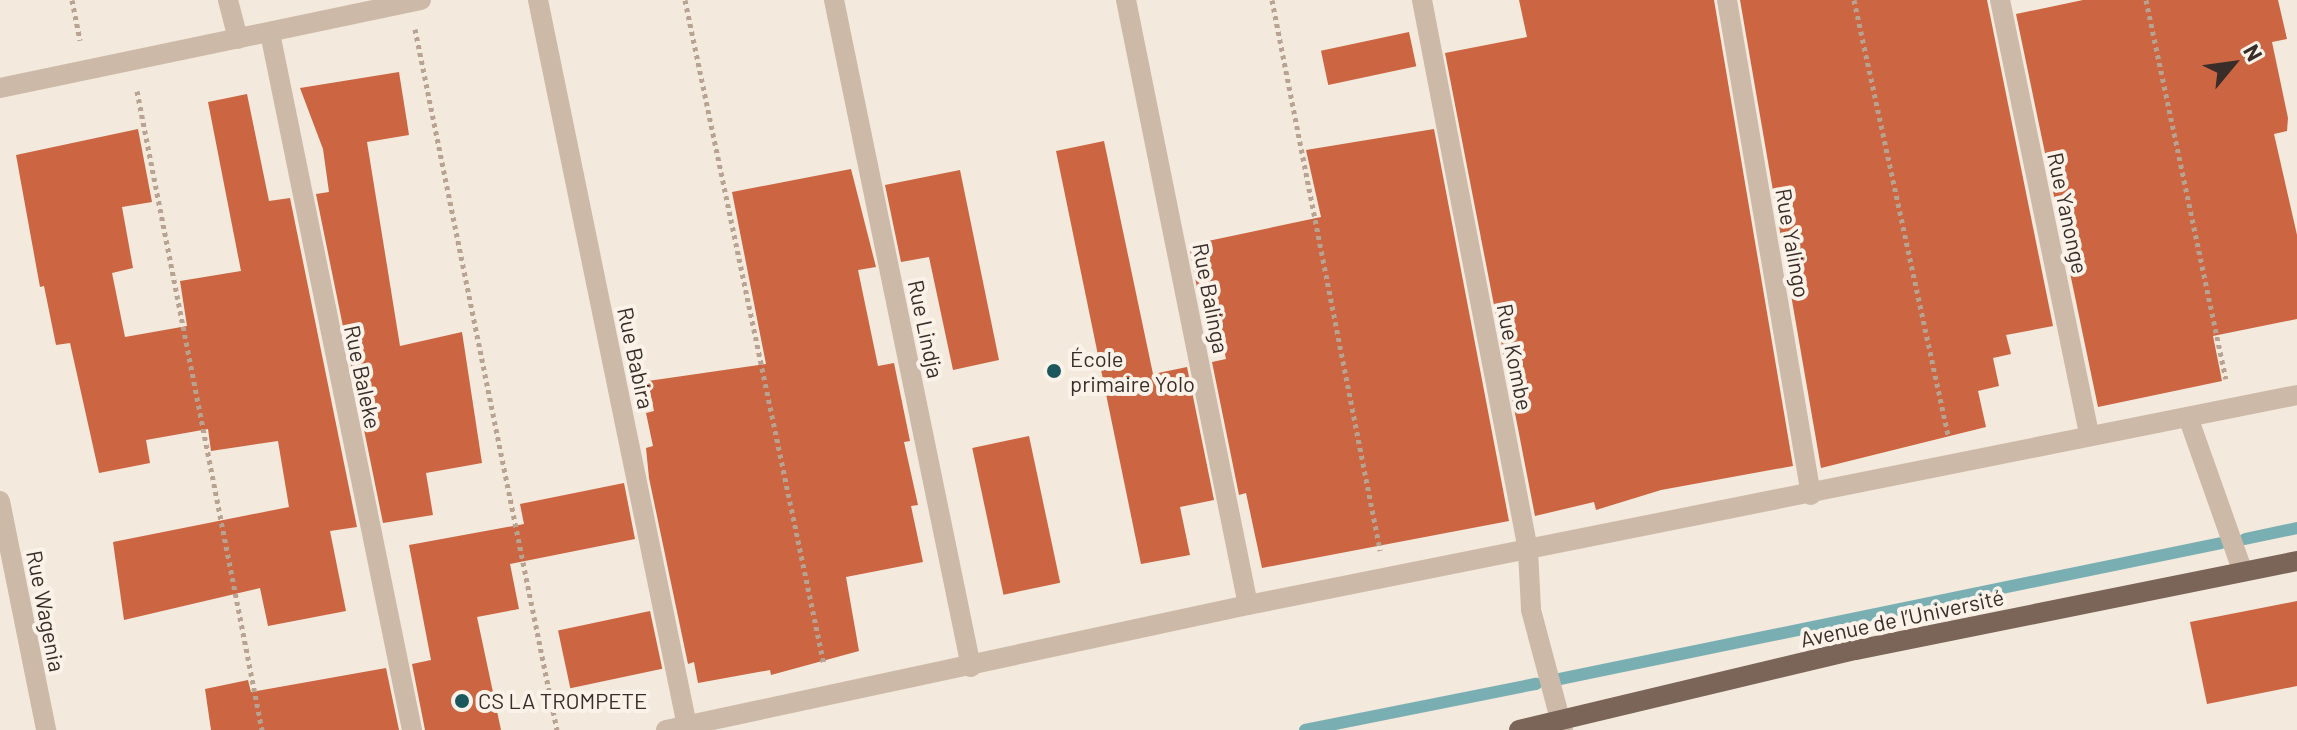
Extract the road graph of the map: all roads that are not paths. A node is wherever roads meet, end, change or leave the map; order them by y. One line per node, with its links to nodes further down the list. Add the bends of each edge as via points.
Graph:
1 (228, 0): 10 (street)
2 (538, 0): 22 (street, Rue Babira)
3 (834, 0): 21 (street, Rue Lindja)
4 (1126, 0): 20 (street, Rue Balinga)
5 (1422, 0): 17 (street, Rue Kombe)
6 (1727, 0): 15 (street, Rue Yalingo)
7 (2000, 0): 14 (street, Rue Yanonge)
8 (415, 1): 9 (street)
9 (270, 33): 10 (street); 25 (street, Rue Baleke)
10 (238, 39): 11 (street)
11 (0, 88)
12 (2297, 395): 13 (street)
13 (2188, 417): 14 (street); 19 (street)
14 (2089, 435): 15 (street)
15 (1811, 495): 17 (street)
16 (0, 501): 24 (street, Rue Wagenia)
17 (1528, 550): 20 (street); 23 (street, Rue Kombe, via 1531,610)
18 (2297, 561): 19 (main road, Avenue de l’Université)
19 (2243, 572): 23 (main road, Avenue de l’Université, via 1856,650)
20 (1248, 605): 21 (street)
21 (971, 667): 22 (street)
22 (687, 726): 26 (street)
23 (1561, 726): 27 (main road, Avenue de l’Université)
24 (46, 730)
25 (412, 730)
26 (666, 730)
27 (1519, 730)

